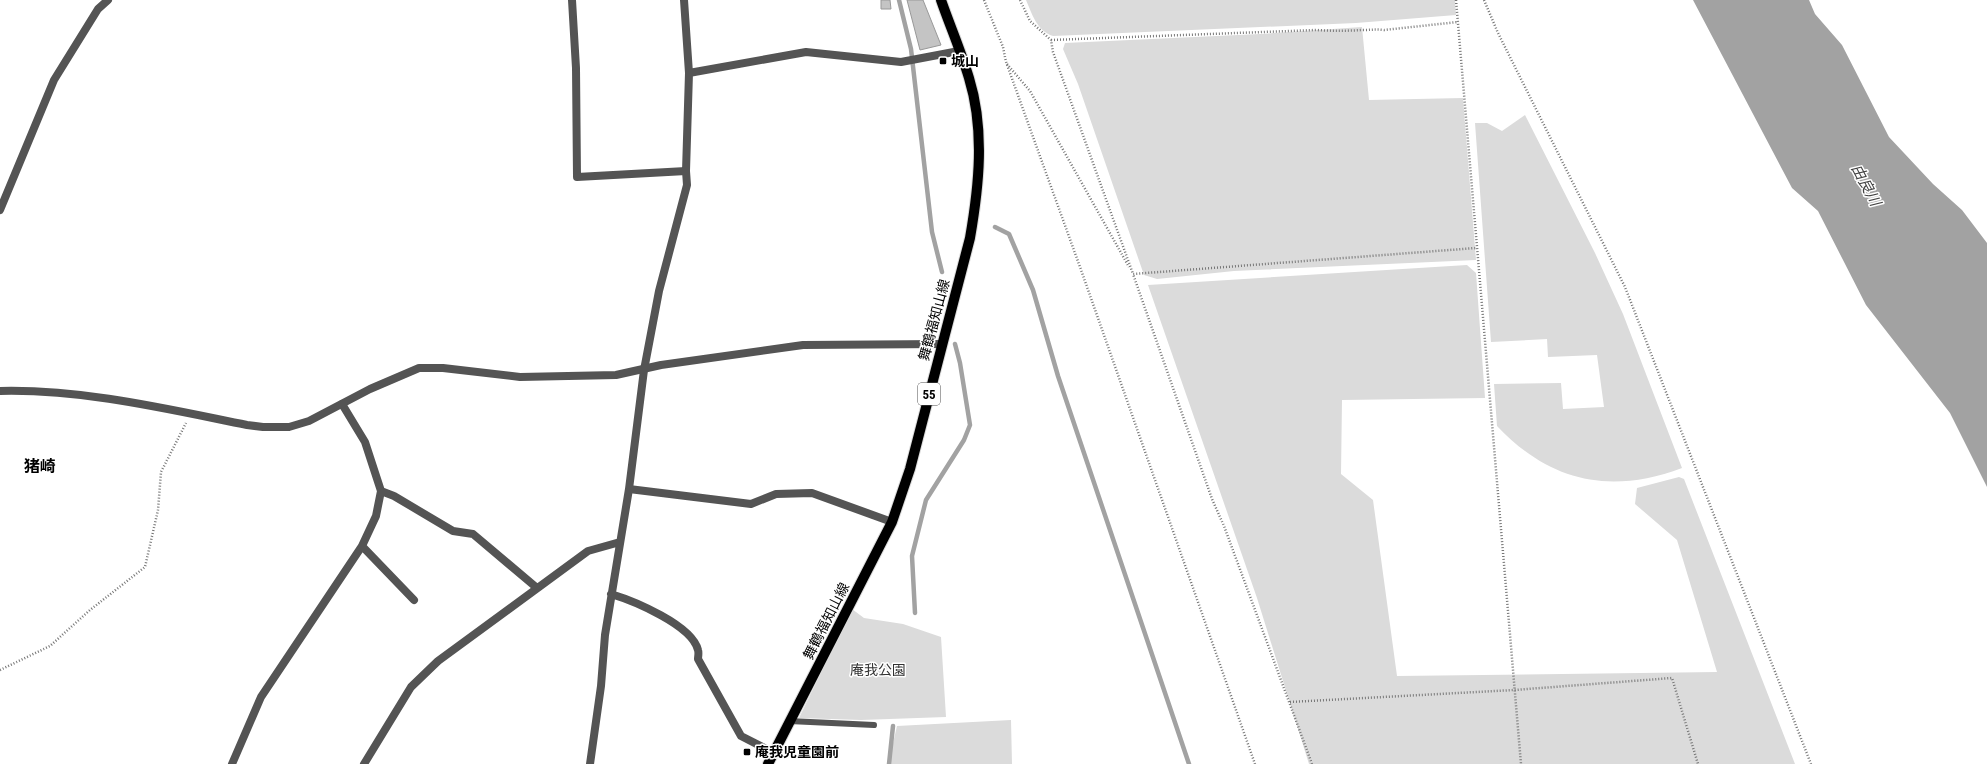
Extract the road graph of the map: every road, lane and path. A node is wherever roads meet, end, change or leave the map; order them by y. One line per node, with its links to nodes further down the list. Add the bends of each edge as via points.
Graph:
1 (108, 0): 15 (street, via 98,9 54,80)
2 (572, 0): 14 (street, via 576,68 577,177)
3 (684, 0): 13 (street)
4 (941, 0): 11 (main road, 舞鶴福知山線 / 55)
5 (984, 0): 12 (path, via 1003,47)
6 (1020, 0): 10 (path, via 1030,21)
7 (1456, 0): 9 (path)
8 (1484, 0): 45 (path, via 1498,33 1625,286)
9 (1458, 22): 10 (path, via 1384,30 1375,28); 16 (path)
10 (1051, 40): 17 (path, via 1053,52)
11 (959, 50): 13 (street, via 901,62 806,52); 18 (main road, 舞鶴福知山線 / 55, via 977,115 978,185 970,238)
12 (1006, 62): 17 (path, via 1030,91); 41 (path)
13 (689, 73): 14 (street)
14 (686, 171): 19 (street, via 687,185 659,291)
15 (0, 210)
16 (1476, 248): 17 (path); 32 (path)
17 (1133, 274): 33 (path, via 1212,499)
18 (942, 344): 19 (street, via 803,345 661,365); 25 (main road, 舞鶴福知山線 / 55, via 910,469)
19 (644, 370): 21 (street, via 616,375 520,377 443,368 419,368); 23 (street)
20 (0, 392): 22 (street, via 92,397)
21 (342, 404): 22 (street, via 309,421 289,427 263,428); 24 (street, via 365,442)
22 (191, 414): 31 (path, via 161,472 158,510 145,567 90,610 50,646)
23 (629, 489): 25 (street, via 751,504 776,494 812,493); 26 (street)
24 (381, 491): 27 (street, via 376,516); 28 (street, via 453,531 473,534)
25 (892, 522): 34 (main road, 舞鶴福知山線 / 55)
26 (620, 542): 28 (street, via 588,551); 29 (street)
27 (362, 546): 30 (street); 37 (street, via 261,697)
28 (537, 588): 38 (street, via 438,661 411,687)
29 (611, 594): 36 (street, via 663,616 690,636 698,650 698,659 741,736); 39 (street)
30 (414, 600)
31 (0, 670)
32 (1514, 690): 33 (path); 43 (path); 44 (path, via 1672,678)
33 (1290, 702): 42 (path)
34 (789, 721): 35 (lane); 36 (main road, 舞鶴福知山線 / 55)
35 (874, 725)
36 (774, 752): 40 (main road, 舞鶴福知山線 / 55)
37 (232, 764)
38 (364, 764)
39 (590, 764)
40 (768, 764)
41 (1255, 764)
42 (1312, 764)
43 (1521, 764)
44 (1698, 764)
45 (1811, 764)

